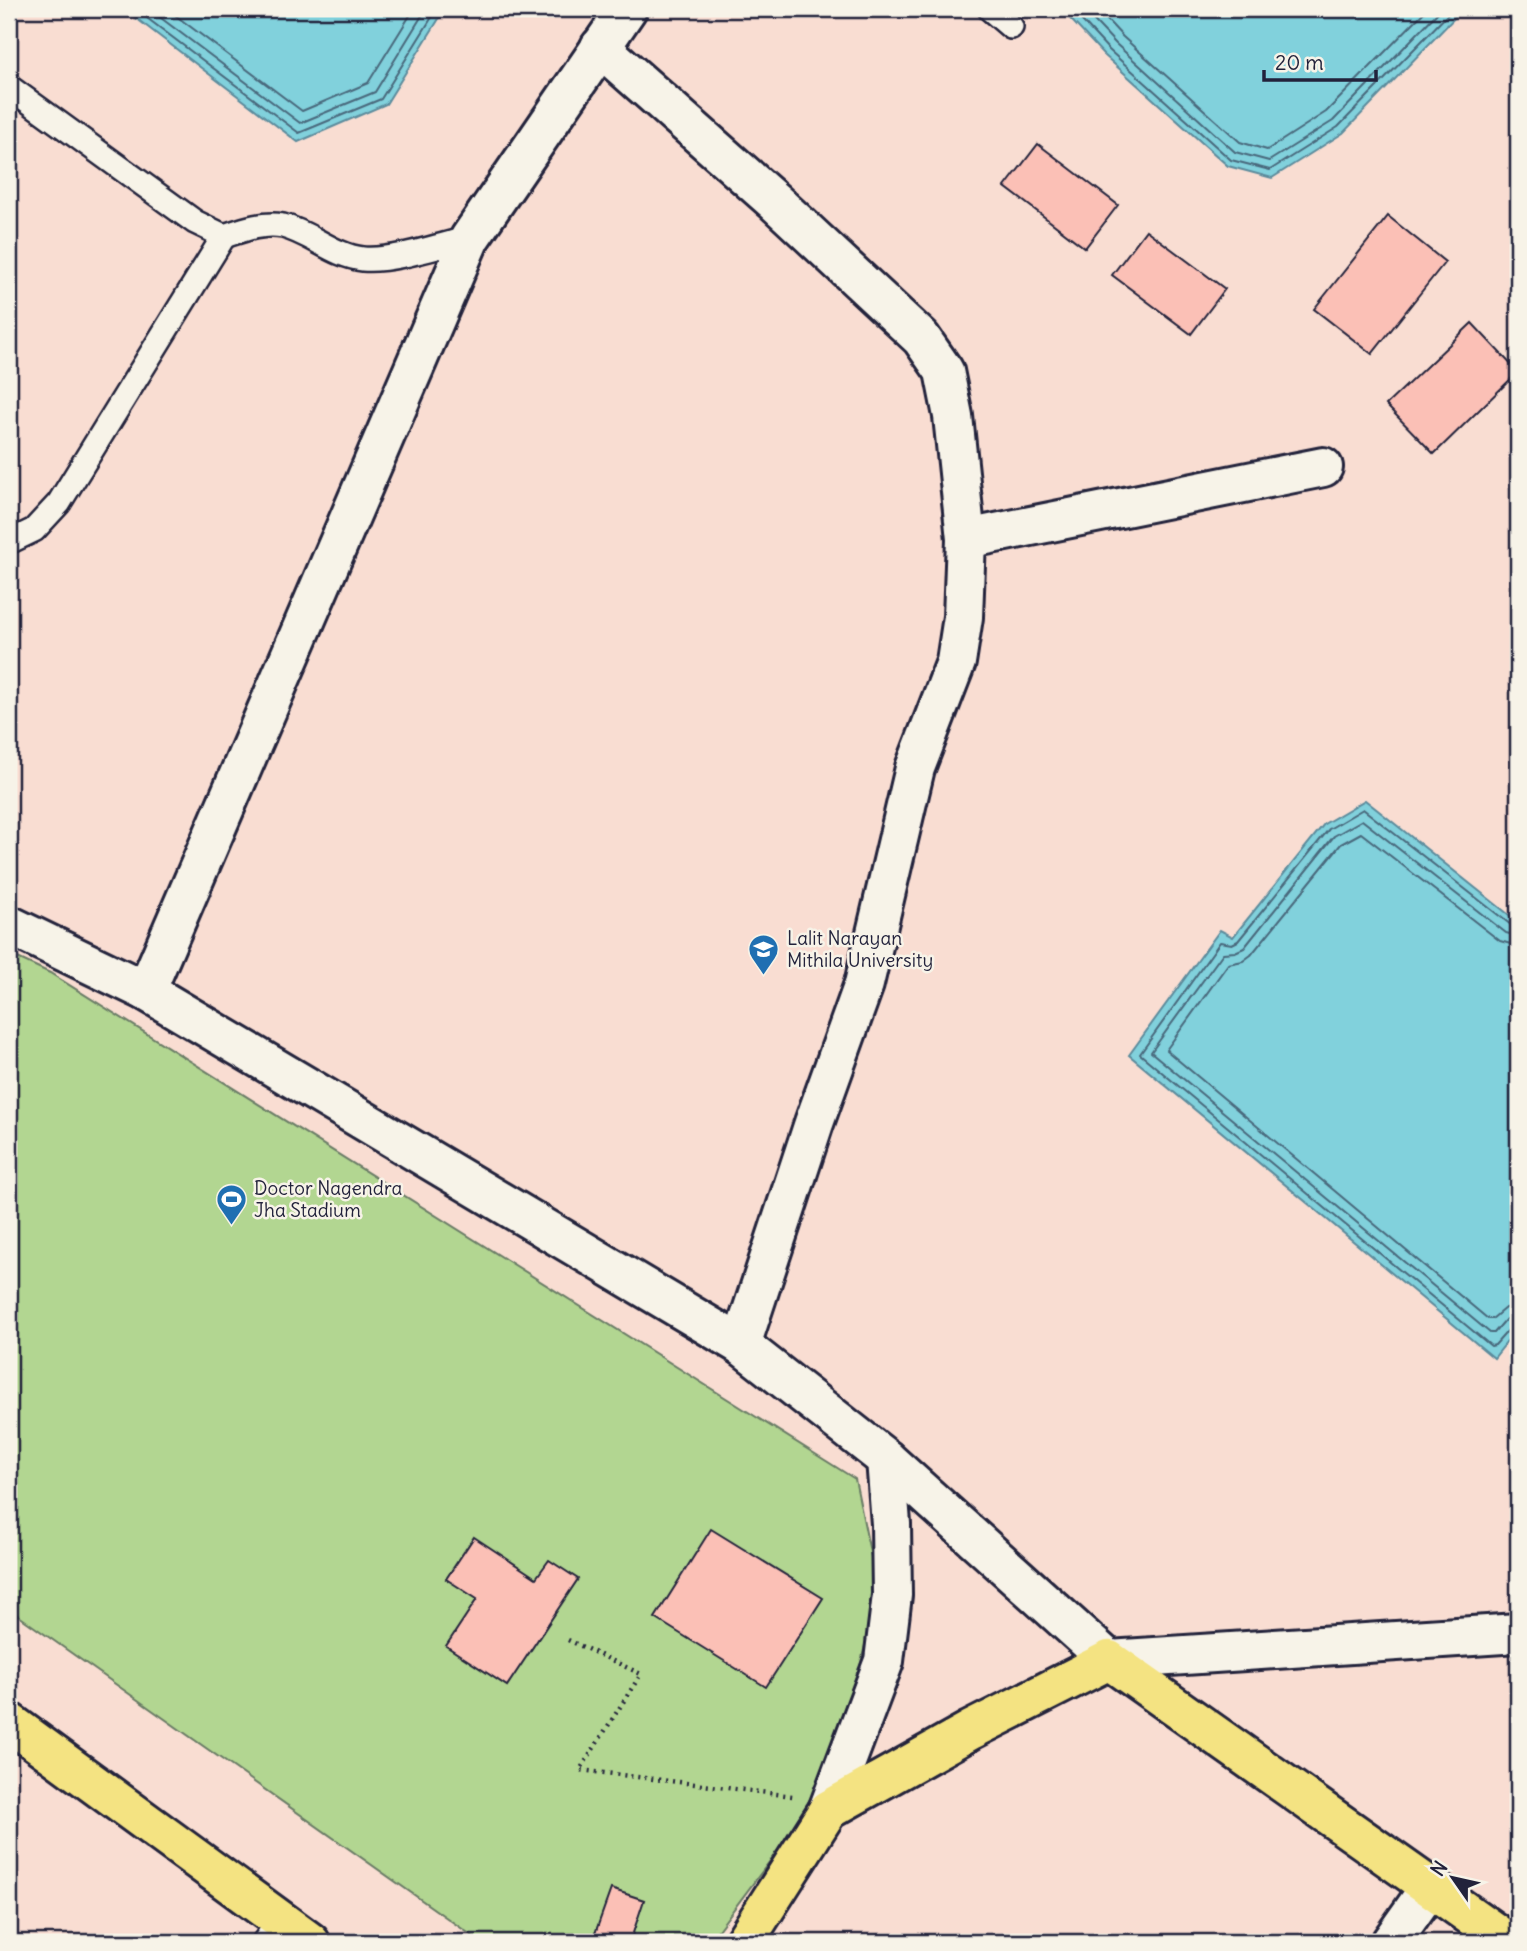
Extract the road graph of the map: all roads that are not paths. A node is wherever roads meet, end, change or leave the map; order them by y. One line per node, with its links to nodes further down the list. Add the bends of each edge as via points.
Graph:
1 (627, 9): 4 (street)
2 (990, 9): 3 (lane)
3 (1011, 27)
4 (600, 47): 7 (street); 9 (street, via 921,338 944,370)
5 (9, 87): 6 (lane, via 195,222)
6 (224, 236): 7 (lane, via 259,226 281,226 364,260); 10 (lane, via 59,503 34,530)
7 (470, 238): 12 (street)
8 (1323, 467): 9 (street)
9 (966, 538): 13 (street, via 956,662 915,768 864,984)
10 (9, 542)
11 (9, 925): 12 (street)
12 (146, 991): 13 (street)
13 (741, 1345): 14 (street)
14 (886, 1459): 16 (street); 18 (street, via 892,1595 884,1661)
15 (1518, 1633): 16 (street)
16 (1109, 1660): 18 (main road); 19 (main road)
17 (9, 1722): 20 (main road)
18 (828, 1810): 21 (main road)
19 (1430, 1886): 22 (street); 23 (main road)
20 (285, 1935)
21 (744, 1942)
22 (1391, 1942)
23 (1508, 1942)

